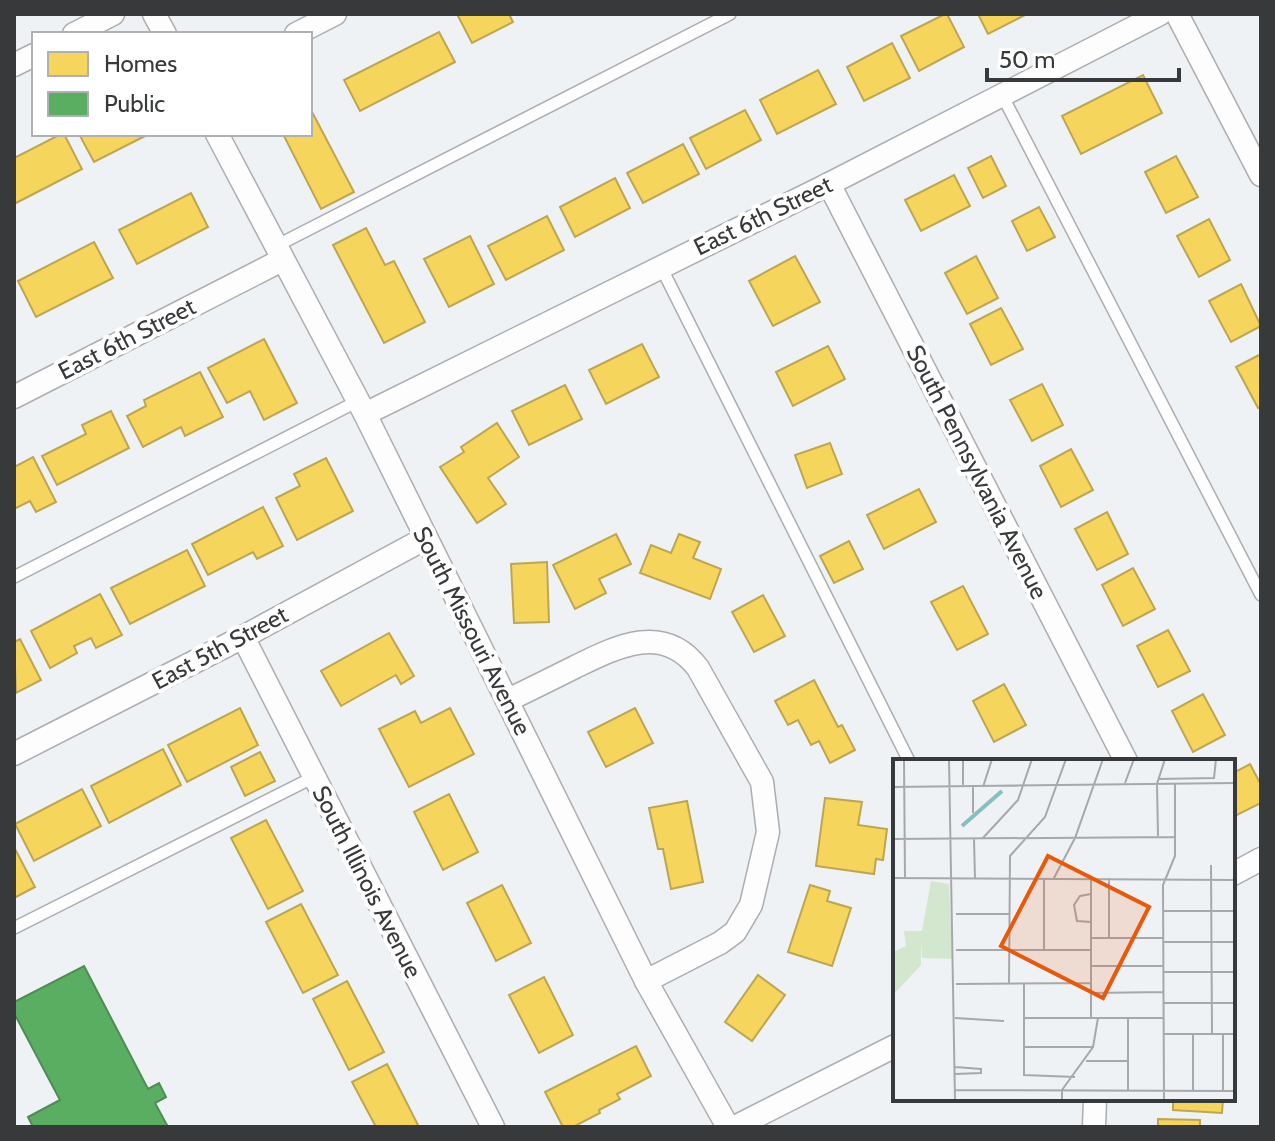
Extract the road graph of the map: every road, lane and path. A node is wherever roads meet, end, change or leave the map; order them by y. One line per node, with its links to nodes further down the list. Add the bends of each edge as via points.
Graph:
1 (113, 14): 7 (street)
2 (154, 14): 8 (street)
3 (335, 14): 9 (street)
4 (730, 14): 16 (lane)
5 (1160, 14): 12 (street, East 6th Street)
6 (1177, 14): 14 (street)
7 (78, 32)
8 (164, 32)
9 (300, 32)
10 (32, 56): 11 (street)
11 (14, 65)
12 (1002, 95): 15 (street, East 6th Street); 22 (lane)
13 (218, 136): 16 (street, South Missouri Avenue)
14 (1261, 175)
15 (829, 184): 17 (street, East 6th Street); 27 (street, South Pennsylvania Avenue)
16 (279, 253): 18 (street, East 6th Street); 19 (street, South Missouri Avenue)
17 (661, 267): 19 (street, East 6th Street); 26 (lane)
18 (14, 397)
19 (361, 408): 20 (street, South Missouri Avenue); 21 (lane)
20 (424, 539): 23 (street, East 5th Street); 24 (street, South Missouri Avenue)
21 (14, 577)
22 (1261, 595)
23 (243, 637): 25 (street, East 5th Street); 28 (street, South Illinois Avenue)
24 (508, 700): 32 (street, South Missouri Avenue); 32 (street, via 610,650 655,641 688,655 762,782 768,832 751,905 735,932 720,943)
25 (14, 754)
26 (908, 759)
27 (1125, 759)
28 (314, 777): 31 (lane); 35 (street, South Illinois Avenue)
29 (1261, 859): 30 (street)
30 (1235, 873)
31 (14, 928)
32 (646, 981): 36 (street, South Missouri Avenue)
33 (893, 1047): 37 (street)
34 (1095, 1101): 38 (street)
35 (493, 1127)
36 (728, 1127)
37 (735, 1127)
38 (1094, 1127)

